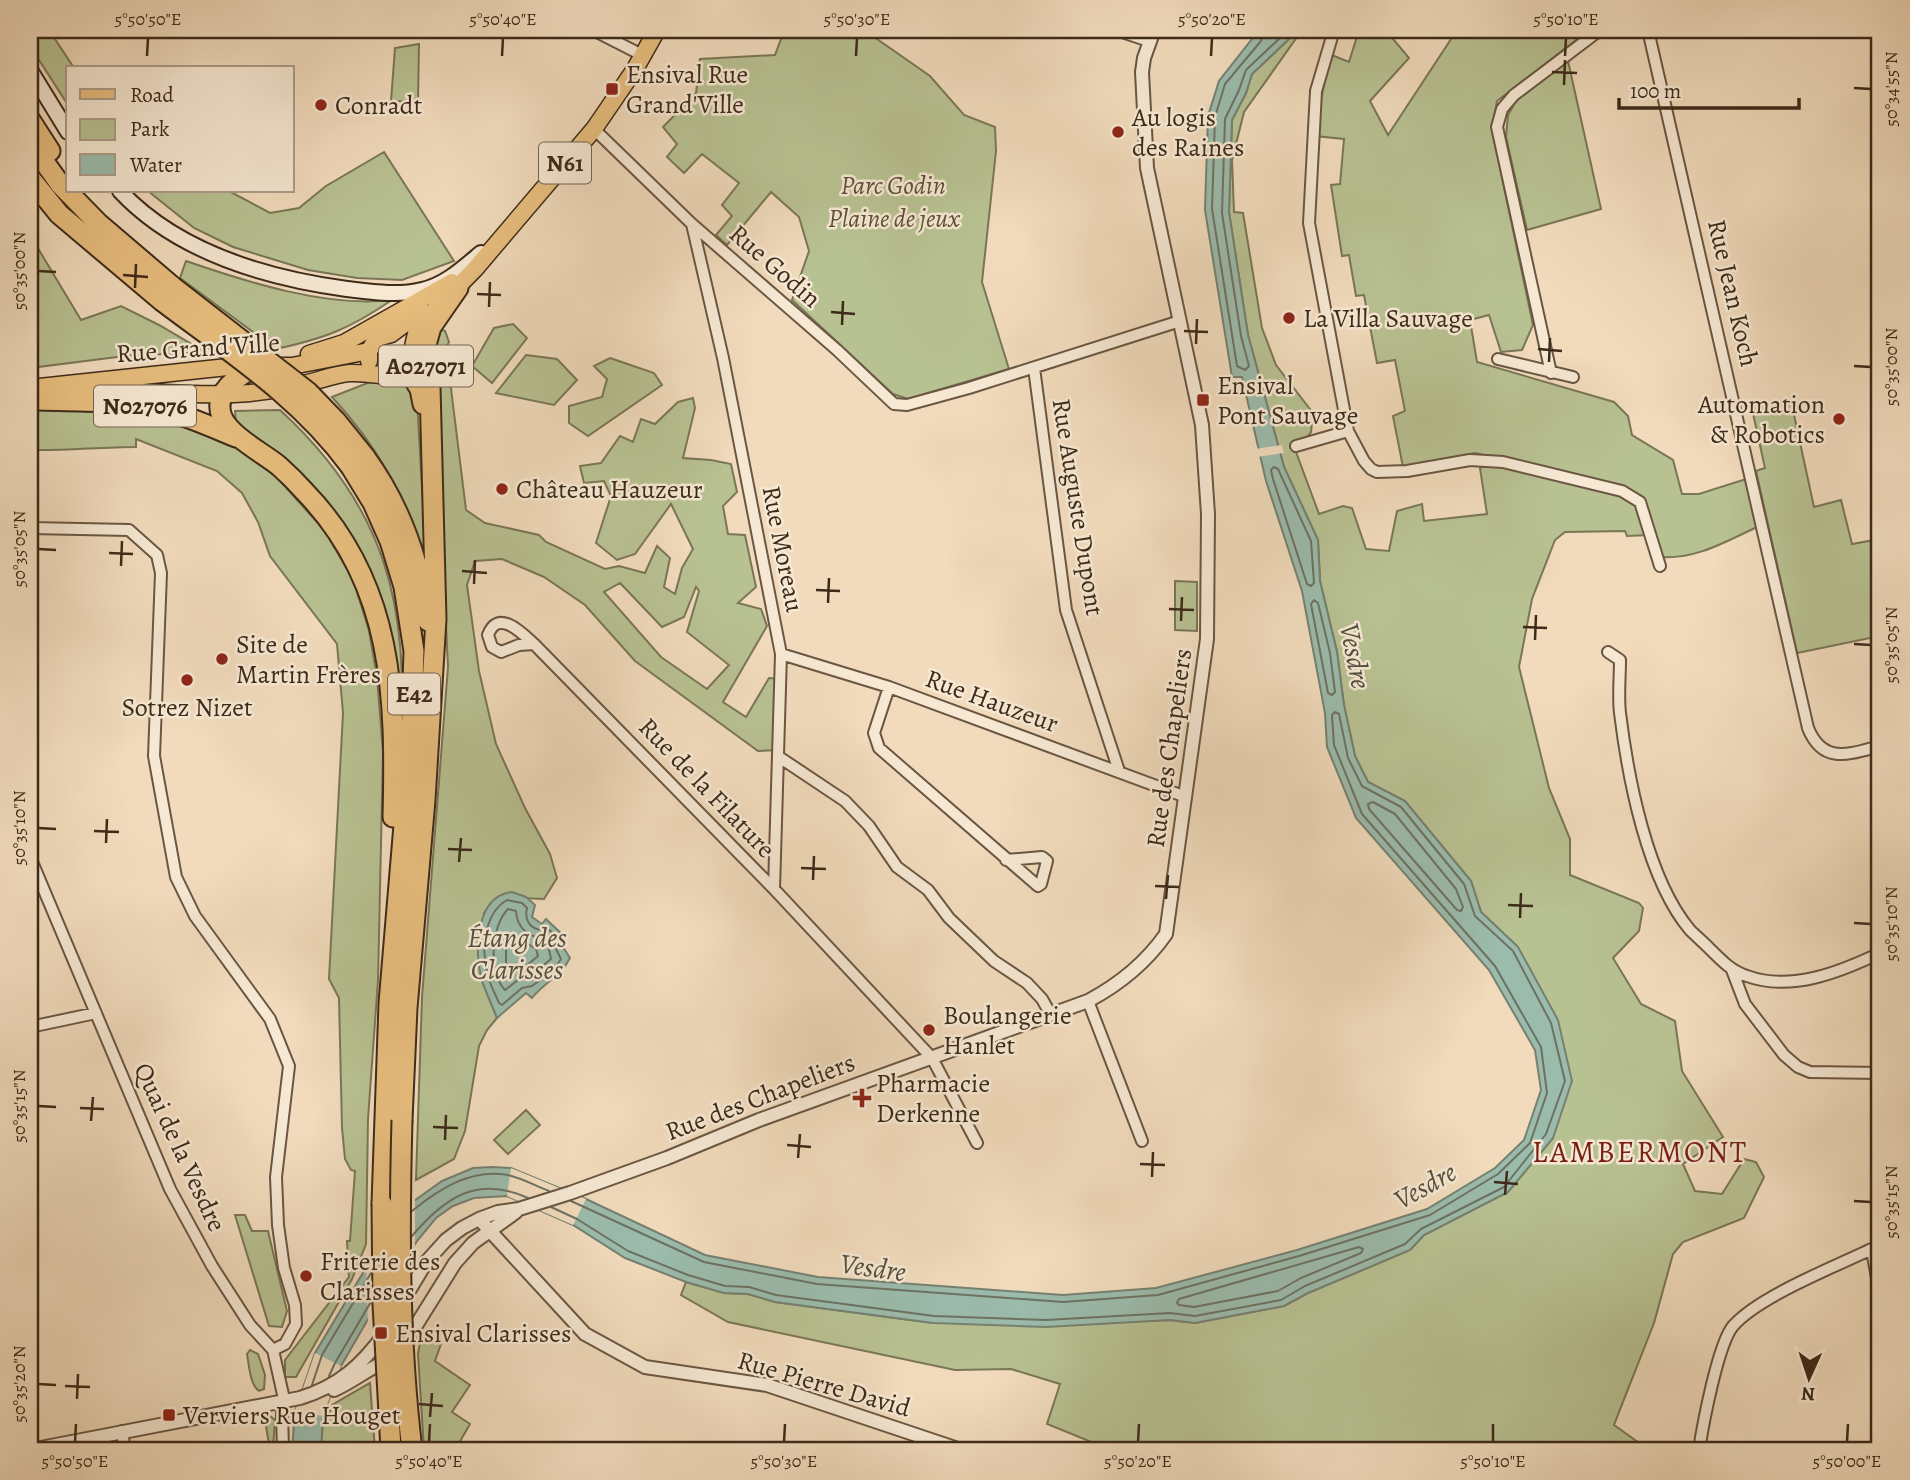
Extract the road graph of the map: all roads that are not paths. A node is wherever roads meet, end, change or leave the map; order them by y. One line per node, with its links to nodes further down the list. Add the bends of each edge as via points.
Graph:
1 (593, 30): 8 (street)
2 (657, 30): 8 (main road, Rue Grand'Ville / N61)
3 (1119, 30): 7 (street)
4 (1334, 30): 39 (street, via 1316,91 1309,223)
5 (1600, 30): 35 (street, via 1514,95 1502,109 1497,127)
6 (1648, 30): 51 (street, Rue Jean Koch, via 1808,728 1826,752 1841,755)
7 (1151, 35): 26 (street, Rue des Chapeliers, via 1142,72 1147,168)
8 (642, 55): 12 (main road, Rue Grand'Ville / N61)
9 (30, 70): 11 (main road)
10 (30, 120): 14 (highway)
11 (66, 129)
12 (594, 129): 21 (main road, Rue Grand'Ville / N61); 22 (street, Rue Godin)
13 (30, 142): 16 (highway, E42)
14 (66, 175)
15 (30, 178): 25 (highway, E42, via 59,214)
16 (66, 190)
17 (68, 192): 20 (highway, E42)
18 (78, 192): 20 (highway)
19 (121, 192): 23 (main road, via 191,243 245,267 300,282 407,293 441,283)
20 (98, 223): 25 (highway, E42)
21 (512, 224): 23 (main road, Rue Grand'Ville / N61); 24 (main road, Rue Grand'Ville / N61)
22 (692, 224): 33 (street, Rue Godin, via 894,404 907,405); 48 (street, Rue Moreau, via 723,358)
23 (481, 253): 24 (main road, Rue Grand'Ville / N61)
24 (455, 285): 27 (main road, Rue Grand'Ville / N61); 29 (main road, Rue Grand'Ville / N61, via 418,327); 31 (main road, via 344,343); 42 (highway, A027071, via 426,345)
25 (168, 294): 43 (highway, E42, bridge, via 307,392 336,421)
26 (1180, 321): 33 (street, Rue Godin); 54 (street, Rue des Chapeliers, via 1202,425 1208,502 1207,639)
27 (391, 334): 28 (main road, Rue Grand'Ville / N61, via 377,338); 29 (main road, via 406,342)
28 (369, 351): 32 (main road, Rue Grand'Ville / N61, via 292,366); 34 (main road)
29 (409, 359): 34 (main road, Rue Grand'Ville, via 396,376); 42 (highway, A027071, via 423,399)
30 (1498, 359): 35 (street)
31 (237, 366): 32 (main road, Rue Grand'Ville / N61); 38 (main road, Rue Grand'Ville / N61)
32 (258, 366): 37 (highway, via 235,379)
33 (1034, 368): 53 (street, Rue Auguste Dupont, via 1066,610)
34 (377, 373): 37 (main road, Rue Grand'Ville, via 346,373 284,388)
35 (1551, 373): 36 (street)
36 (1573, 377)
37 (223, 394): 38 (main road, Rue Grand'Ville, via 93,392); 40 (highway, via 221,415)
38 (32, 397): 40 (highway, N027076, via 157,408)
39 (1348, 431): 41 (street); 45 (street, via 1364,461 1377,472 1490,461 1622,491 1640,502)
40 (247, 442): 58 (highway, N027076, via 294,480 331,522 359,567 377,615 387,655 394,734)
41 (1296, 446)
42 (430, 454): 49 (highway, via 437,581)
43 (358, 462): 49 (highway, E42, via 390,497 405,533 417,569); 58 (highway, E42, via 390,541 413,639 414,695)
44 (30, 528): 74 (street, via 128,530 157,555 161,573 154,757 176,877 195,916 270,1019 289,1066 276,1177 277,1213 296,1324 285,1344)
45 (1660, 566)
46 (534, 644): 57 (street, Rue de la Filature)
47 (1608, 652): 60 (street, via 1620,660 1626,755 1650,854 1689,929)
48 (780, 654): 50 (street, Rue Hauzeur); 52 (street, Rue Moreau)
49 (433, 660): 67 (highway, E42, via 407,1007)
50 (889, 687): 53 (street, Rue Hauzeur); 56 (street, via 874,733 879,748)
51 (1880, 746)
52 (779, 757): 57 (street, Rue Moreau); 63 (street, via 845,801 897,867 929,890 948,918 994,961 1027,983)
53 (1119, 771): 54 (street, Rue Hauzeur)
54 (1186, 797): 61 (street, Rue des Chapeliers, via 1166,934 1126,979)
55 (30, 857): 62 (street, Quai de la Vesdre)
56 (1006, 860)
57 (774, 889): 65 (street, Rue de la Filature)
58 (395, 933): 67 (highway, E42)
59 (1880, 953): 60 (street, via 1807,979 1776,981)
60 (1732, 970): 66 (street, via 1745,1004 1798,1067 1810,1072)
61 (1088, 1001): 63 (street, Rue des Chapeliers); 68 (street)
62 (96, 1013): 64 (street); 74 (street, Quai de la Vesdre, via 170,1189 250,1325)
63 (1051, 1015): 65 (street, Rue des Chapeliers)
64 (30, 1027)
65 (932, 1058): 69 (street, Rue de la Filature); 70 (street, Rue des Chapeliers)
66 (1880, 1073)
67 (393, 1120): 82 (highway, E42, bridge, via 383,1304); 83 (highway, E42, bridge)
68 (1142, 1141)
69 (977, 1143)
70 (524, 1208): 71 (street); 72 (street)
71 (479, 1219): 72 (street, Rue Pierre David); 75 (street, via 446,1240 427,1261 364,1361)
72 (489, 1232): 75 (street, via 455,1263 393,1358 351,1382); 84 (street, Rue Pierre David, via 585,1334 645,1367 767,1385)
73 (1876, 1248): 76 (street); 85 (street, via 1771,1297 1733,1326 1722,1346)
74 (273, 1350): 77 (street, Quai de la Vesdre)
75 (330, 1388): 77 (street)
76 (1880, 1392)
77 (284, 1399): 78 (street); 81 (street, Quai de la Vesdre)
78 (121, 1431): 79 (street); 80 (street)
79 (30, 1450)
80 (125, 1450)
81 (284, 1450)
82 (391, 1450)
83 (412, 1450)
84 (961, 1450)
85 (1699, 1450)

